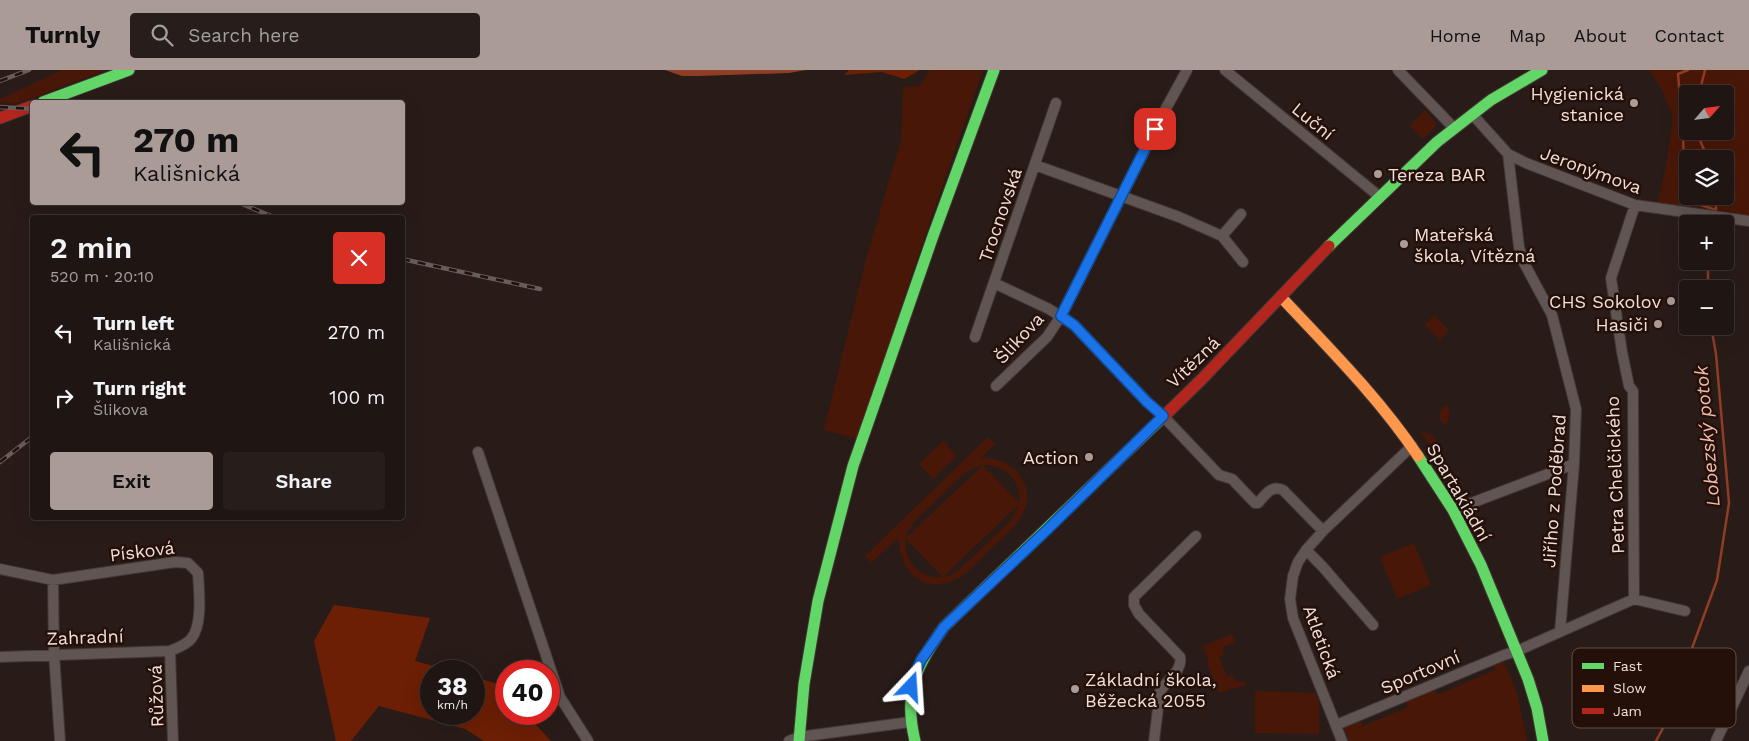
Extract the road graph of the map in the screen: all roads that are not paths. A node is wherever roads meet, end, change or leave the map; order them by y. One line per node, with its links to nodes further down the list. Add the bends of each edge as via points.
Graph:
1 (129, 70): 7 (street)
2 (994, 70): 50 (street, via 853,466 818,601)
3 (1187, 70): 15 (street, Šlikova)
4 (1225, 70): 16 (street, Luční)
5 (1398, 70): 12 (street)
6 (1542, 70): 10 (street, Vítězná)
7 (48, 100)
8 (1056, 103): 14 (street, Trocnovská)
9 (30, 107): 11 (street)
10 (1472, 114): 12 (street, Vítězná); 13 (street, Jeronýmova)
11 (0, 118)
12 (1454, 128): 16 (street, Vítězná)
13 (1508, 154): 17 (street, Jeronýmova); 30 (street, Jiřího z Poděbrad, via 1519,247 1523,261 1552,315 1575,403)
14 (1034, 164): 15 (street); 22 (street, Trocnovská)
15 (1122, 196): 20 (street); 24 (street, Šlikova)
16 (1380, 197): 23 (street, Vítězná)
17 (1635, 204): 19 (street, Jeronýmova); 37 (street, Petra Chelčického, via 1611,278 1622,352 1633,391)
18 (1241, 214): 20 (street)
19 (1749, 221)
20 (1222, 236): 21 (street)
21 (1243, 262)
22 (994, 283): 24 (street); 25 (street, Trocnovská)
23 (1281, 297): 27 (street, Vítězná); 28 (street, Spartakiádní, via 1344,364)
24 (1061, 316): 26 (street, Šlikova, via 1047,337); 27 (street, via 1074,325)
25 (975, 337)
26 (996, 386)
27 (1163, 416): 32 (street, via 1219,475 1232,479 1256,503 1269,490 1283,490); 47 (street, Vítězná, via 944,627 914,675)
28 (1412, 446): 31 (street, Spartakiádní); 32 (street, Atletická)
29 (478, 452): 53 (street, via 560,697)
30 (1574, 464): 31 (street); 40 (street, Jiřího z Poděbrad)
31 (1453, 510): 42 (street, Spartakiádní, via 1481,565)
32 (1323, 531): 34 (street, Atletická)
33 (1196, 536): 55 (street, via 1134,597 1139,614 1174,650 1181,662 1160,692)
34 (1306, 550): 39 (street); 48 (street, Atletická, via 1293,576 1291,609)
35 (0, 569): 36 (street, Písková)
36 (53, 580): 41 (street, Písková, via 175,562 188,563 198,573 196,630 187,643); 43 (street)
37 (1634, 599): 38 (street); 40 (street, Sportovní)
38 (1685, 611)
39 (1373, 624)
40 (1560, 632): 42 (street, Sportovní)
41 (170, 651): 43 (street, Zahradní); 52 (street, Růžová)
42 (1517, 652): 48 (street, Sportovní); 57 (street, Spartakiádní, via 1537,708)
43 (54, 654): 44 (street, Zahradní); 51 (street)
44 (0, 656)
45 (1749, 671): 46 (street)
46 (1736, 699)
47 (910, 722): 50 (street); 54 (street, Vítězná)
48 (1336, 725): 56 (street, Atletická)
49 (1722, 728): 58 (street)
50 (796, 740)
51 (60, 741)
52 (174, 741)
53 (588, 741)
54 (915, 741)
55 (1154, 741)
56 (1342, 741)
57 (1543, 741)
58 (1716, 741)

